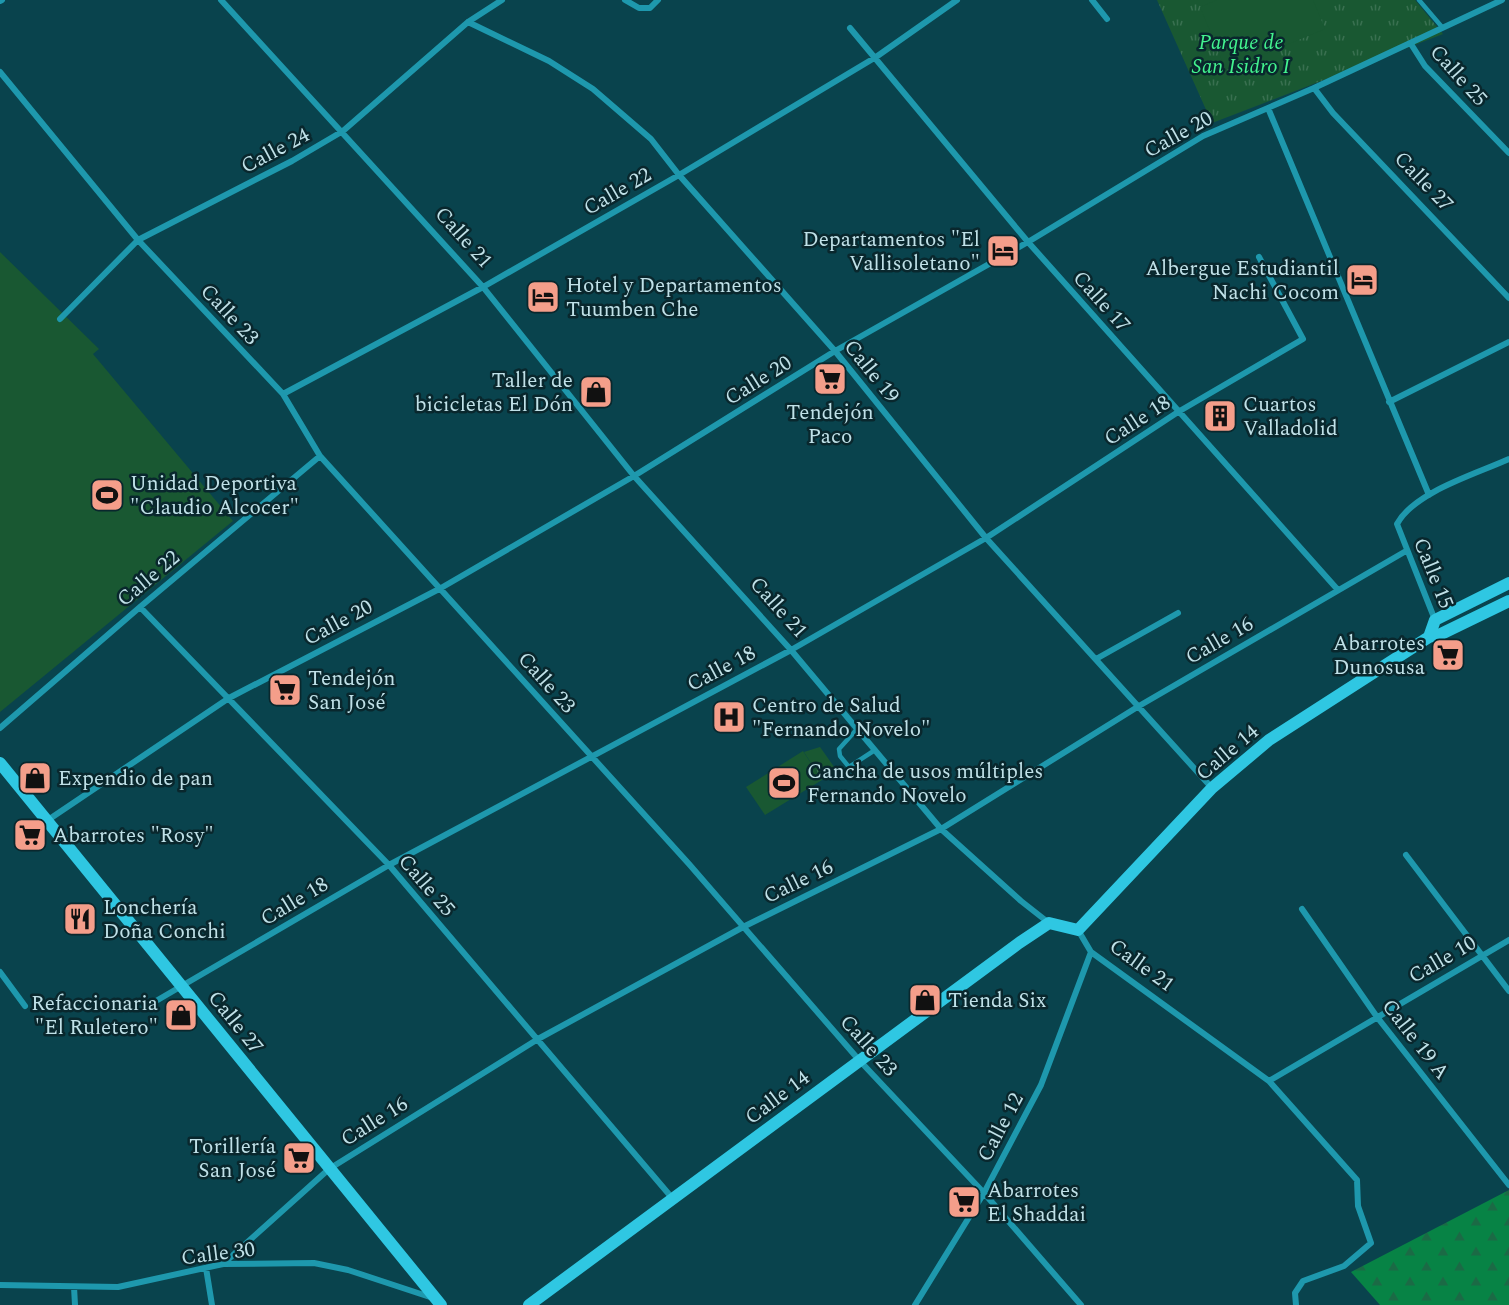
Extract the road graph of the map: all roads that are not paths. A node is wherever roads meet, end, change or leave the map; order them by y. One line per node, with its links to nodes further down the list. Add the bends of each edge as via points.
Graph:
1 (221, 0): 18 (street, Calle 21)
2 (502, 0): 10 (street, Calle 24)
3 (625, 0): 4 (street, via 639,8 650,8)
4 (658, 0)
5 (957, 0): 14 (street, Calle 22)
6 (1092, 0): 9 (street)
7 (1419, 0): 11 (lane)
8 (1502, 0): 11 (street, Calle 20)
9 (1107, 19)
10 (468, 22): 18 (street, Calle 24); 20 (street, Calle 19, via 549,61 593,89 651,139)
11 (1442, 27): 13 (street, Calle 20)
12 (850, 28): 14 (street, Calle 17)
13 (1411, 44): 16 (street, Calle 20); 19 (street, Calle 25, via 1425,66)
14 (876, 57): 20 (street, Calle 22); 22 (street, Calle 17)
15 (0, 72): 21 (street, Calle 23)
16 (1314, 88): 17 (street, Calle 20); 25 (street, Calle 27, via 1333,113)
17 (1268, 108): 22 (street, Calle 20, via 1203,136); 30 (street)
18 (343, 131): 21 (street, Calle 24); 24 (street, Calle 21)
19 (1509, 153)
20 (679, 175): 24 (street, Calle 22); 28 (street, Calle 19)
21 (138, 240): 26 (street, Calle 24); 29 (street, Calle 23)
22 (1028, 242): 28 (street, Calle 20); 31 (street, Calle 17)
23 (1259, 256): 31 (street, Calle 18, via 1303,339)
24 (483, 287): 29 (street, Calle 22); 34 (street, Calle 21)
25 (1509, 298)
26 (60, 319)
27 (1509, 342): 30 (street)
28 (835, 351): 34 (street, Calle 20); 36 (street, Calle 19)
29 (283, 394): 32 (street, Calle 23)
30 (1389, 402): 35 (street)
31 (1178, 412): 36 (street, Calle 18); 40 (street, Calle 17)
32 (320, 456): 39 (street, Calle 23); 42 (street, Calle 22)
33 (1509, 459): 35 (street)
34 (634, 476): 39 (street, Calle 20); 46 (street, Calle 21)
35 (1429, 495): 37 (street, Calle 15, via 1410,507 1397,524)
36 (986, 538): 46 (street, Calle 18); 47 (street, Calle 19)
37 (1406, 552): 40 (street, Calle 16); 44 (street, Calle 15)
38 (1509, 583): 44 (street)
39 (441, 588): 48 (street, Calle 20); 53 (street, Calle 23)
40 (1338, 590): 49 (street, Calle 16)
41 (1509, 601): 45 (street, Calle 14)
42 (140, 607): 48 (street, Calle 25); 50 (street, Calle 22)
43 (1178, 613): 47 (street)
44 (1435, 620): 45 (street)
45 (1435, 636): 55 (street, Calle 14, via 1269,740)
46 (791, 650): 51 (street, Calle 21); 53 (street, Calle 18)
47 (1096, 659): 49 (street, Calle 19)
48 (229, 698): 56 (street, Calle 20); 59 (street, Calle 25)
49 (1138, 706): 55 (street, Calle 19); 57 (street, Calle 16)
50 (0, 728)
51 (857, 729): 52 (street, Calle 21); 52 (lane, via 839,749 849,767)
52 (875, 750): 57 (street, Calle 21)
53 (591, 755): 59 (street, Calle 18); 62 (street, Calle 23)
54 (0, 763): 56 (street, Calle 27)
55 (1212, 788): 63 (street, Calle 14)
56 (48, 820): 68 (street, Calle 27)
57 (941, 829): 61 (street, Calle 21); 62 (street, Calle 16)
58 (1406, 855): 66 (street)
59 (389, 865): 68 (street, Calle 18); 73 (street, Calle 25)
60 (1302, 909): 72 (street, Calle 19 A)
61 (1049, 923): 63 (street, Calle 21); 74 (street, Calle 14)
62 (745, 926): 73 (street, Calle 16); 74 (street, Calle 23)
63 (1078, 930): 65 (street, Calle 21)
64 (1509, 940): 66 (street, Calle 10)
65 (1090, 952): 75 (street, Calle 21); 78 (street, Calle 12, via 1041,1085)
66 (1482, 955): 69 (street); 72 (street, Calle 10)
67 (0, 972): 70 (street)
68 (183, 986): 71 (street, Calle 18); 76 (street, Calle 27)
69 (1509, 991)
70 (25, 1006)
71 (144, 1008)
72 (1377, 1017): 75 (street, Calle 10); 77 (street, Calle 19 A)
73 (538, 1039): 76 (street, Calle 16); 79 (street, Calle 25)
74 (859, 1060): 78 (street, Calle 23); 79 (street, Calle 14)
75 (1269, 1081): 90 (street, Calle 21, via 1357,1180 1358,1206 1371,1243 1344,1266 1303,1281 1295,1293)
76 (328, 1168): 80 (street, Calle 16); 84 (street, Calle 27)
77 (1509, 1185)
78 (984, 1193): 88 (street, Calle 12); 89 (street, Calle 23)
79 (673, 1199): 87 (street, Calle 14)
80 (223, 1264): 81 (street, Calle 30); 84 (street, Calle 30, via 314,1263 348,1270)
81 (206, 1268): 83 (street, Calle 30, via 118,1287); 86 (street)
82 (0, 1285): 83 (street, Calle 30)
83 (74, 1287): 85 (street)
84 (438, 1302)
85 (75, 1305)
86 (212, 1305)
87 (529, 1305)
88 (915, 1305)
89 (1081, 1305)
90 (1296, 1305)

